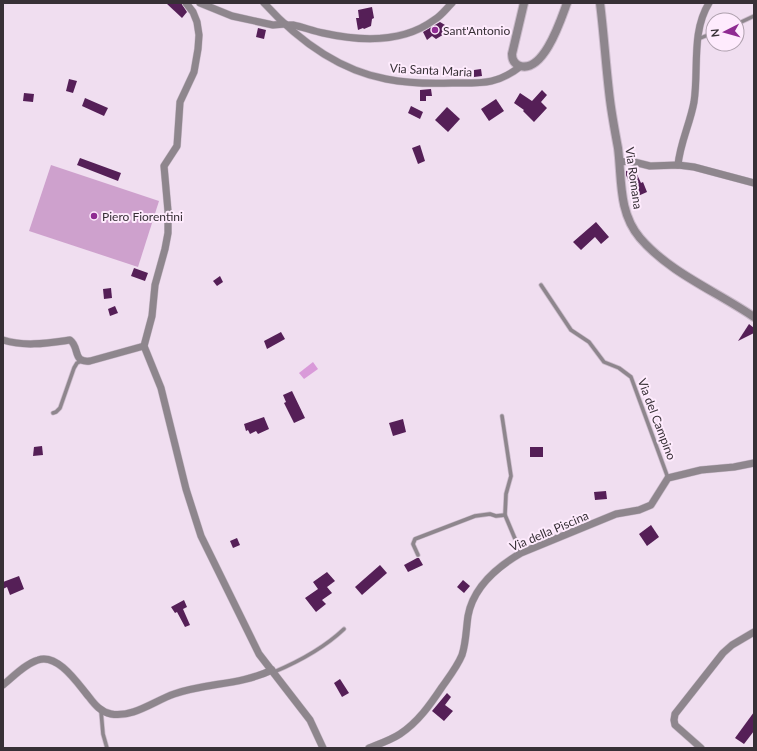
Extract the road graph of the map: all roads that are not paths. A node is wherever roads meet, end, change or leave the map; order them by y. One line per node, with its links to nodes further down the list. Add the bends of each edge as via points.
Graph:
1 (186, 3): 19 (street, via 198,22 198,49 194,72 180,99 177,146 164,166 168,233)
2 (200, 3): 9 (street, via 232,16 273,25)
3 (264, 3): 9 (street, Via Santa Maria)
4 (452, 3): 9 (street, via 428,24 412,32 390,37 332,35)
5 (524, 3): 12 (street, via 512,54 514,62)
6 (567, 3): 12 (street, via 542,56 532,65)
7 (600, 3): 13 (street, Via Romana, via 610,101)
8 (709, 3): 11 (street, via 700,22)
9 (286, 25): 12 (street, Via Santa Maria, via 337,61 386,79 436,83 486,82 503,78)
10 (705, 36): 11 (lane)
11 (698, 39): 14 (street, via 694,102)
12 (521, 66)
13 (620, 162): 14 (street, via 630,161 650,166); 17 (street, Via Romana, via 625,210 629,222 641,239 682,273)
14 (678, 165): 15 (street)
15 (754, 183)
16 (542, 285): 24 (lane, Via del Campino, via 571,330 589,342 604,362 619,368 631,377)
17 (754, 317)
18 (3, 340): 20 (street, via 17,344 70,340)
19 (144, 346): 20 (street, via 90,362); 30 (street, via 162,393 182,475 200,532 253,643)
20 (82, 361): 21 (lane, via 74,368 60,408)
21 (54, 412)
22 (502, 416): 25 (lane, via 511,476 506,494)
23 (754, 463): 24 (street, via 701,470)
24 (668, 478): 26 (street, Via della Piscina, via 650,505 639,510 616,514)
25 (506, 515): 26 (lane); 27 (lane, via 475,516 416,539 413,544)
26 (521, 553): 35 (street, Via della Piscina, via 507,561 477,592 470,604 466,642 461,657 423,714 398,735)
27 (418, 555)
28 (344, 629): 30 (lane, via 300,661)
29 (754, 632): 36 (street, via 722,653 675,714 675,725)
30 (273, 671): 32 (street, via 180,692 129,713 113,714); 34 (street, via 312,722)
31 (3, 685): 32 (street, via 34,662 40,659 49,660 64,669)
32 (100, 709): 33 (lane)
33 (107, 748)
34 (323, 748)
35 (369, 748)
36 (701, 748)

